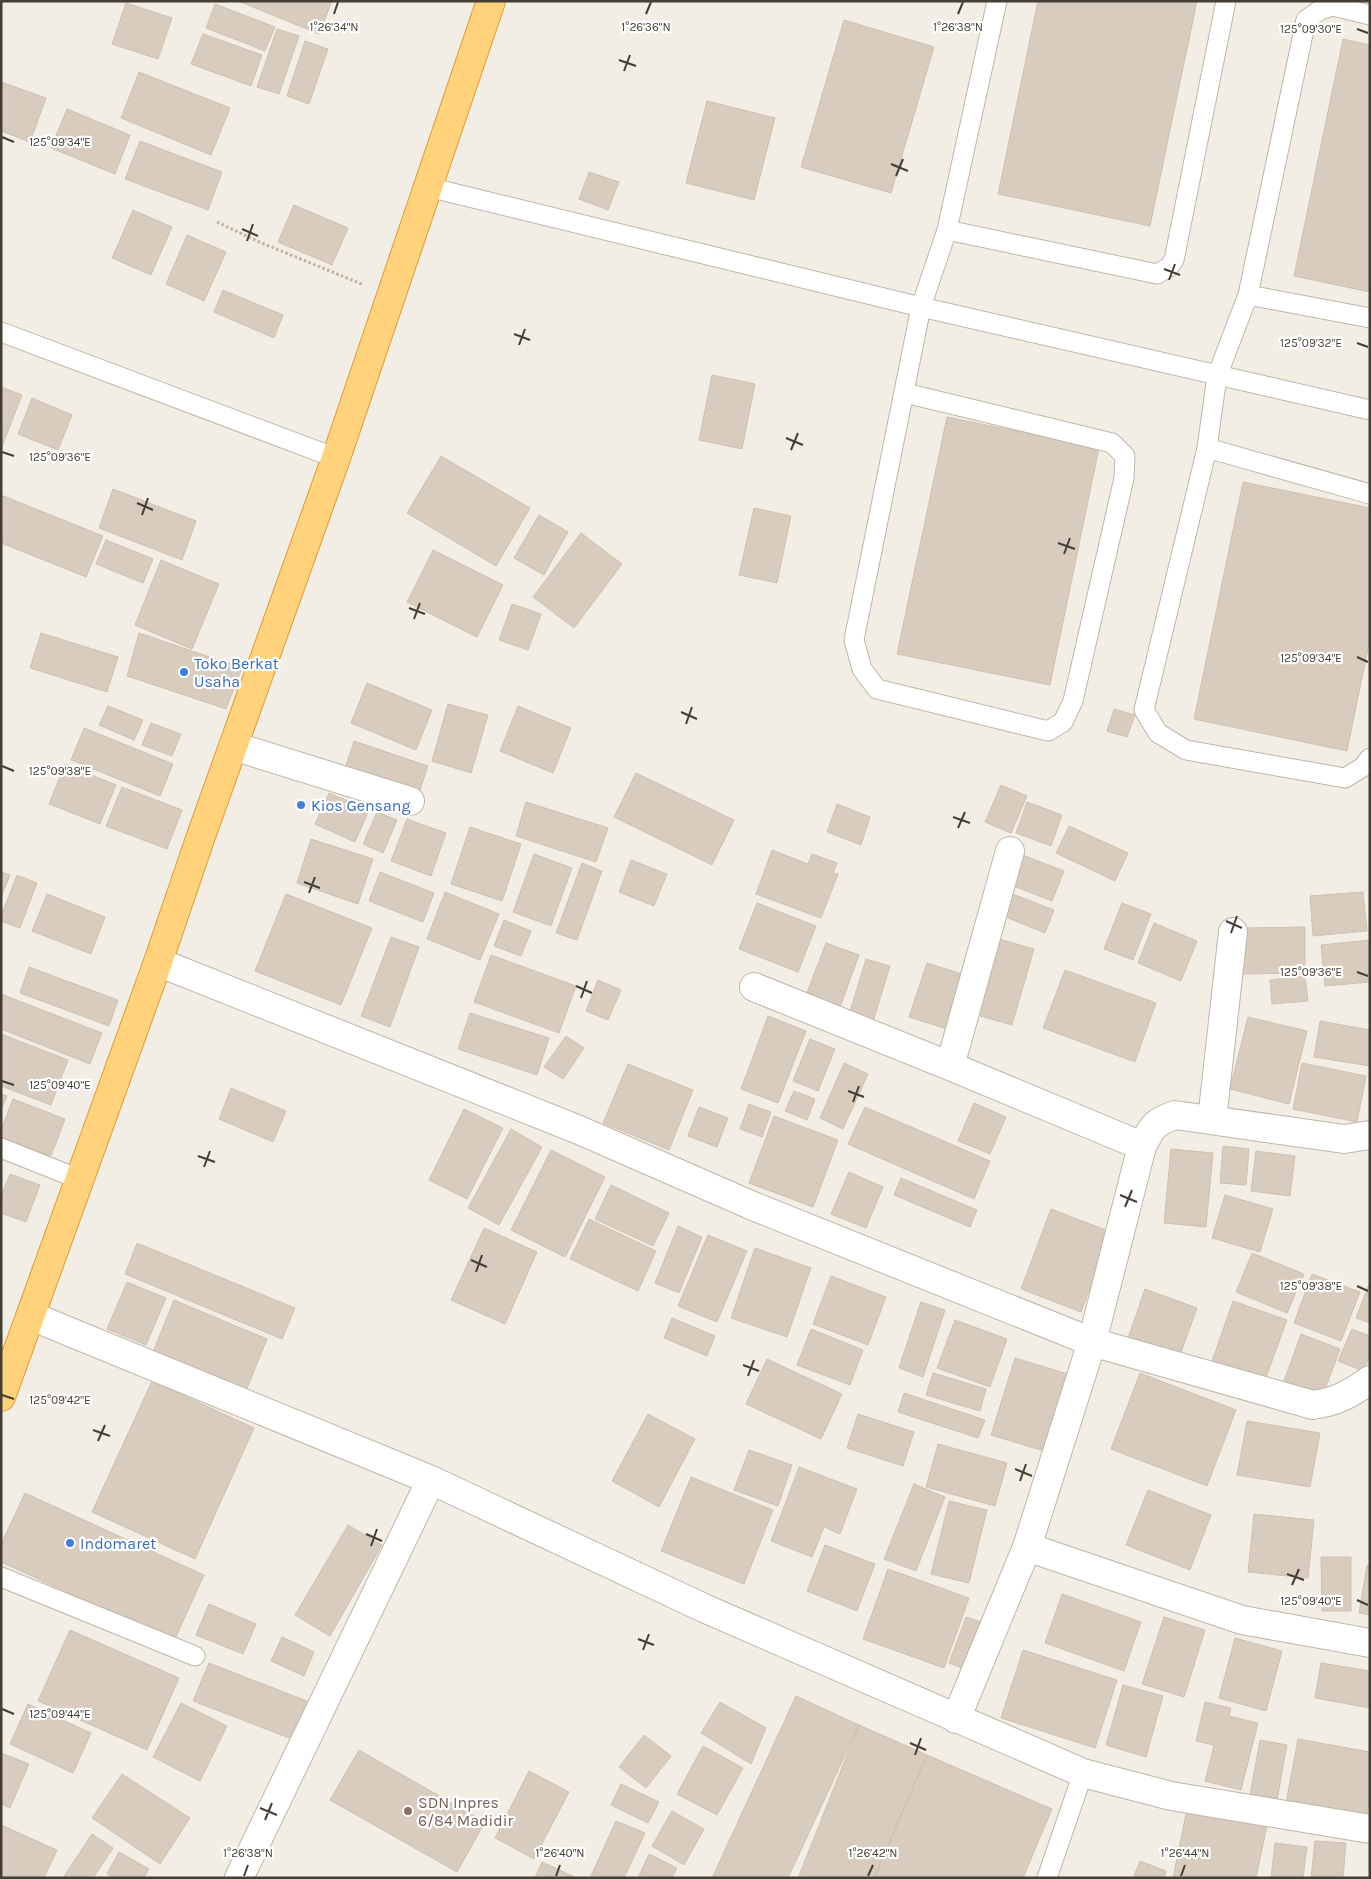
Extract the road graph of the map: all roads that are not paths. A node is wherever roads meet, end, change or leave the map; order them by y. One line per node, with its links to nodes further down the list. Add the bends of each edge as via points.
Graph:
1 (491, 1): 5 (highway)
2 (997, 1): 6 (lane)
3 (1226, 1): 6 (lane, via 1174,260 1169,268 1157,274)
4 (1370, 15): 7 (lane, via 1333,6 1306,20)
5 (428, 187): 8 (lane); 15 (highway)
6 (947, 230): 8 (lane)
7 (1248, 295): 9 (lane); 11 (lane)
8 (921, 308): 11 (lane); 12 (lane)
9 (1370, 318)
10 (1, 332): 15 (lane)
11 (1217, 376): 13 (lane); 14 (lane)
12 (905, 393): 12 (lane, via 854,640 862,669 877,689 1048,731 1063,722 1073,701 1124,478 1125,456 1112,443)
13 (1370, 410)
14 (1207, 448): 16 (lane); 18 (lane, via 1144,710 1158,733 1186,750 1346,778)
15 (336, 458): 17 (highway)
16 (1370, 494)
17 (233, 746): 19 (street); 22 (highway)
18 (1370, 758)
19 (410, 801)
20 (1010, 851): 24 (street)
21 (1233, 932): 25 (street)
22 (158, 962): 29 (highway); 31 (street, via 579,1130 753,1206)
23 (754, 987): 24 (street)
24 (950, 1066): 27 (street)
25 (1212, 1120): 26 (street, via 1344,1139); 27 (street, via 1175,1115 1158,1121)
26 (1370, 1135)
27 (1142, 1146): 31 (street)
28 (1, 1148): 29 (lane)
29 (79, 1179): 30 (highway)
30 (31, 1316): 33 (highway); 34 (street)
31 (1092, 1342): 32 (street, via 1312,1405 1330,1403); 35 (street)
32 (1370, 1380)
33 (1, 1397)
34 (431, 1480): 39 (street, via 706,1609); 42 (street)
35 (1027, 1547): 37 (street, via 1242,1620); 39 (street)
36 (1, 1577): 38 (lane)
37 (1370, 1642)
38 (195, 1656)
39 (956, 1719): 40 (street)
40 (1083, 1773): 41 (street, via 1171,1796); 43 (lane)
41 (1370, 1829)
42 (239, 1878)
43 (1047, 1878)

